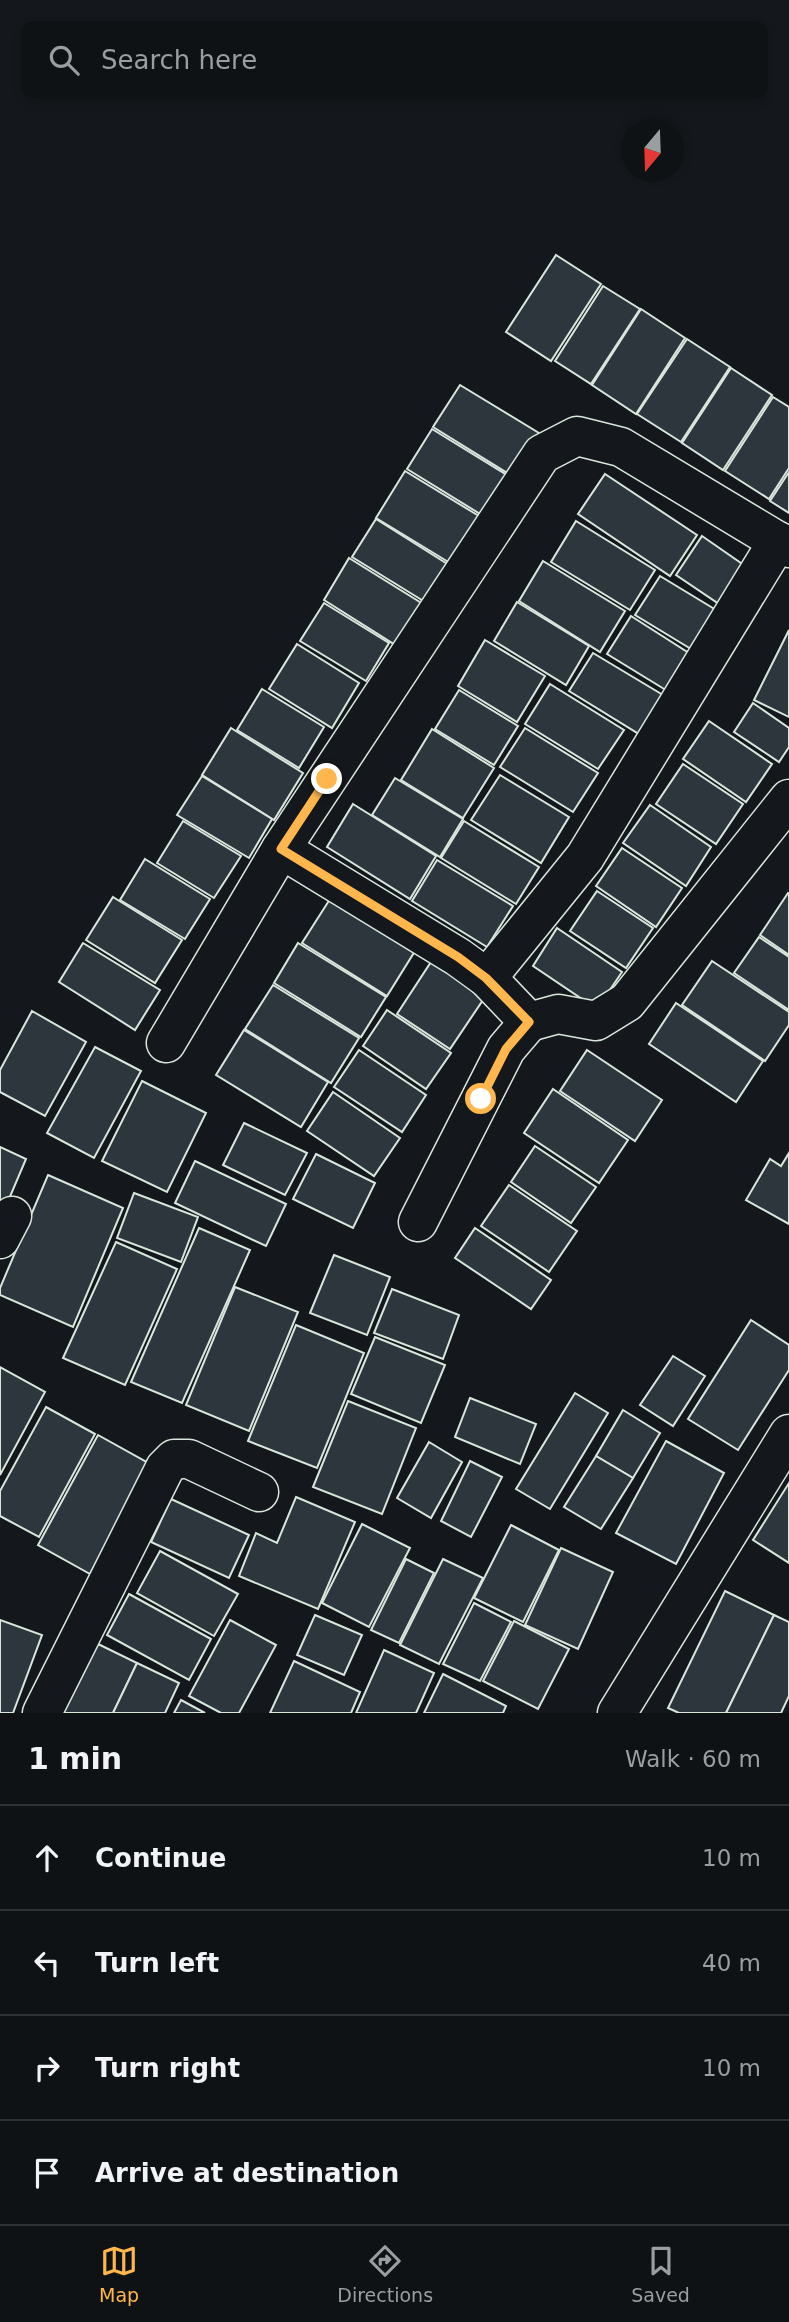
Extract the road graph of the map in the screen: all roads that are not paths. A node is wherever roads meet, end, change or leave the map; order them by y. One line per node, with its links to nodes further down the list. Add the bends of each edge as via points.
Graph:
1 (784, 545): 3 (street, via 621,447 577,436 541,454); 4 (street, via 585,857)
2 (789, 799): 5 (street, via 627,1002 596,1021 558,1014)
3 (281, 849): 4 (street); 6 (street)
4 (486, 978): 5 (street)
5 (529, 1022): 7 (street, via 506,1049)
6 (166, 1043)
7 (418, 1222)
8 (789, 1434): 11 (street)
9 (259, 1492): 10 (street, via 189,1460 174,1459 165,1468)
10 (42, 1713)
11 (617, 1713)

